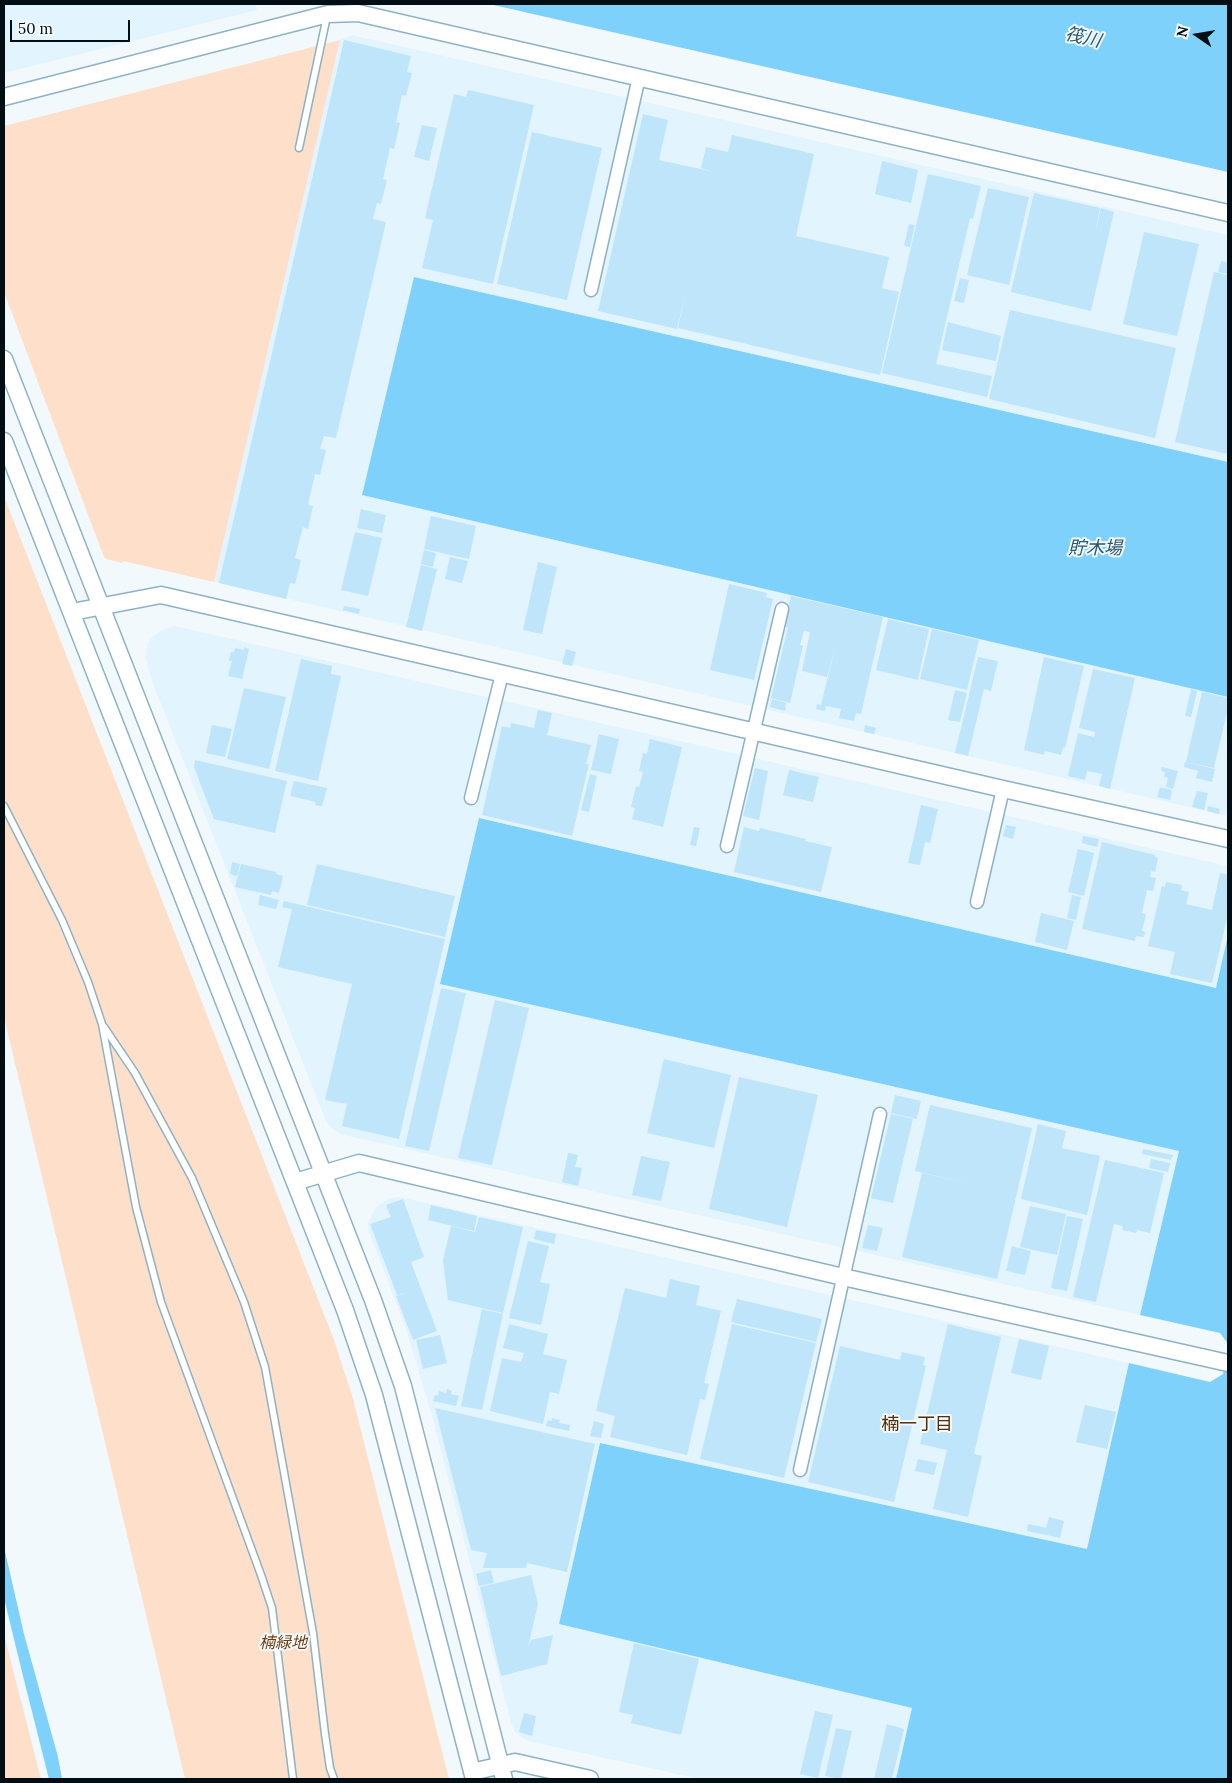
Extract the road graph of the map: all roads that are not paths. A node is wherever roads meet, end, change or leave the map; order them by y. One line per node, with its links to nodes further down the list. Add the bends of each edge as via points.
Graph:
1 (328, 14): 2 (street, via 358,14); 3 (street); 4 (lane)
2 (639, 78): 5 (street); 6 (street)
3 (4, 97)
4 (299, 148)
5 (1228, 212)
6 (591, 290)
7 (4, 359): 9 (street)
8 (4, 441): 11 (street)
9 (102, 607): 11 (street); 12 (street, via 161,595); 22 (street)
10 (782, 609): 13 (street)
11 (72, 612): 23 (street)
12 (502, 674): 13 (street); 15 (street)
13 (754, 732): 14 (street); 18 (street)
14 (1003, 789): 17 (street); 19 (street)
15 (471, 798)
16 (4, 806): 20 (lane, via 62,920)
17 (1228, 839)
18 (727, 846)
19 (977, 902)
20 (102, 1024): 29 (lane, via 136,1207 161,1302 272,1608); 30 (lane, via 135,1073 192,1178 244,1302 263,1359 313,1633 325,1734)
21 (880, 1114): 24 (street)
22 (324, 1173): 23 (street); 24 (street, via 359,1163); 27 (street, via 402,1386)
23 (295, 1182): 28 (street, via 374,1395)
24 (843, 1277): 25 (street); 26 (street)
25 (1220, 1362)
26 (800, 1470)
27 (502, 1772): 28 (street); 31 (street, via 515,1762)
28 (473, 1776)
29 (293, 1779)
30 (334, 1779)
31 (590, 1779)

